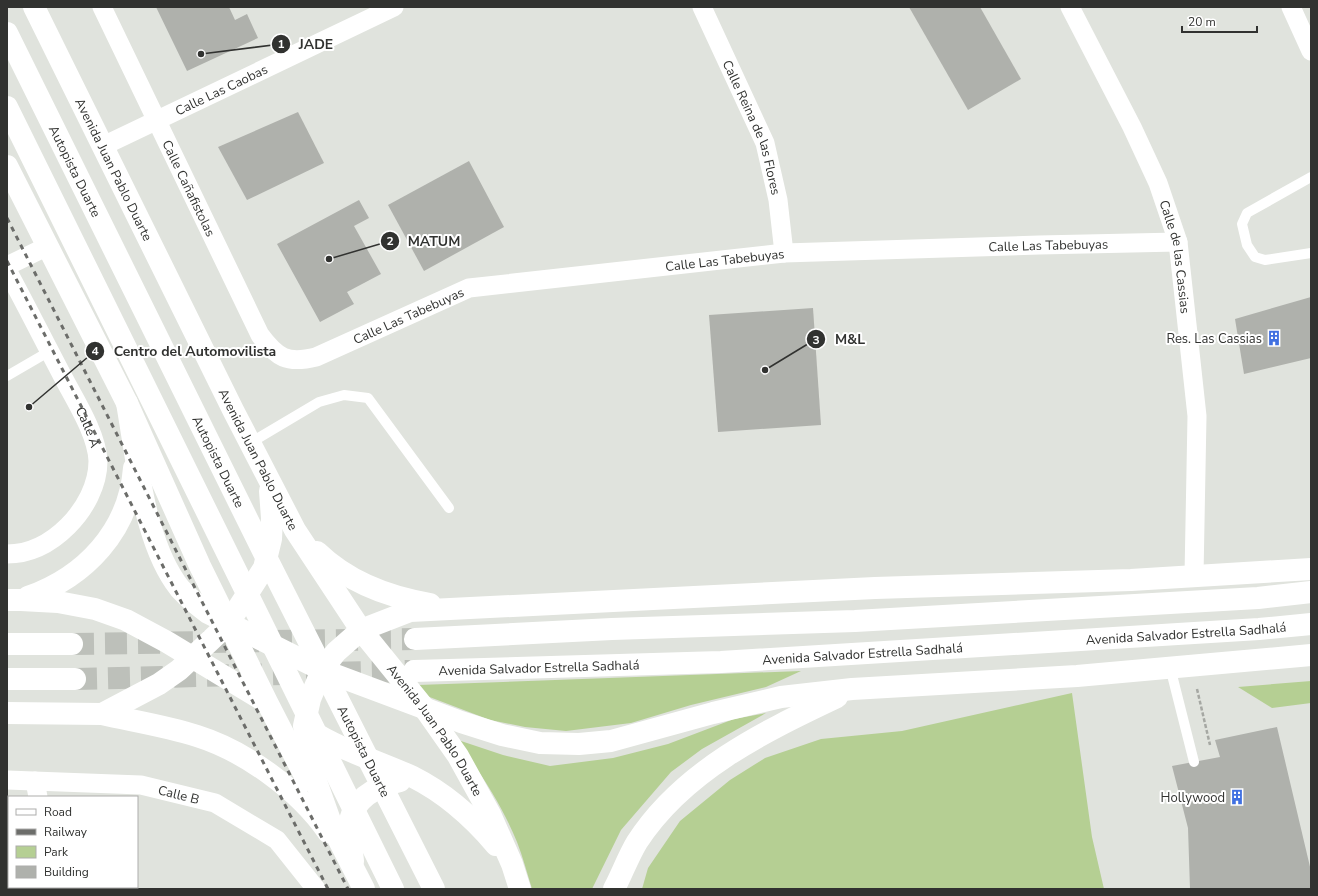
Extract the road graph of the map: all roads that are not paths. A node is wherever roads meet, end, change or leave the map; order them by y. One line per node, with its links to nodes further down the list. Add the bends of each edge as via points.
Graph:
1 (34, 7): 11 (main road, Avenida Juan Pablo Duarte)
2 (102, 7): 10 (street, Calle Cañafistolas)
3 (394, 7): 10 (street, Calle Las Caobas)
4 (702, 7): 16 (street, Calle Reina de las Flores, via 765,143 778,200)
5 (1070, 7): 14 (street, Calle de las Cassias, via 1158,183)
6 (1292, 7): 8 (street)
7 (7, 33): 66 (main road, Autopista Duarte, via 259,544)
8 (1311, 51)
9 (7, 107): 65 (main road)
10 (157, 121): 11 (street, Calle Las Caobas); 21 (street, Calle Cañafistolas, via 260,335 272,351)
11 (103, 146): 24 (main road, Avenida Juan Pablo Duarte)
12 (7, 166): 15 (main road)
13 (1311, 177): 17 (lane, via 1247,213 1242,224 1247,245 1255,256 1265,260)
14 (1178, 242): 16 (street, Calle Las Tabebuyas); 33 (street, Calle de las Cassias, via 1197,416)
15 (48, 246): 18 (street); 23 (main road)
16 (784, 253): 21 (street, Calle Las Tabebuyas, via 469,288 316,357)
17 (1311, 253)
18 (7, 266)
19 (7, 270): 20 (street, Calle A)
20 (50, 351): 22 (lane); 30 (street, Calle A, via 92,437 98,461 95,481 85,505 61,533 22,554)
21 (289, 359)
22 (7, 376)
23 (127, 403): 25 (main road); 31 (main road)
24 (250, 443): 26 (main road, Avenida Juan Pablo Duarte); 27 (lane, via 319,402 344,395 368,398)
25 (136, 451): 35 (main road, via 133,480 125,508 112,534 99,551 73,575 48,590); 37 (main road, via 150,521 161,558 183,592 208,613)
26 (270, 482): 28 (main road, Avenida Juan Pablo Duarte); 29 (main road)
27 (449, 508)
28 (295, 530): 36 (main road, via 330,564 359,583 387,595); 39 (main road, Avenida Juan Pablo Duarte)
29 (271, 539): 31 (main road, via 258,560 241,572 220,575 206,572); 37 (main road, via 264,568)
30 (7, 554)
31 (200, 566): 37 (main road)
32 (1311, 569): 33 (main road)
33 (1194, 576): 36 (main road)
34 (1311, 592): 40 (main road, via 1258,598 863,621 612,629)
35 (14, 600): 44 (main road, via 58,602 95,609 126,620)
36 (453, 608): 39 (main road, via 410,611)
37 (228, 624): 44 (main road); 46 (main road); 51 (main road)
38 (1311, 624): 47 (main road, Avenida Salvador Estrella Sadhalá, via 721,662)
39 (361, 630): 46 (main road, via 336,652); 52 (main road, Avenida Juan Pablo Duarte)
40 (415, 639)
41 (7, 644): 42 (main road)
42 (72, 644)
43 (1311, 655): 45 (main road)
44 (193, 659): 51 (main road); 54 (main road, via 159,684)
45 (1170, 667): 50 (main road, via 1077,676); 56 (lane)
46 (322, 670): 52 (main road); 55 (main road, via 310,699)
47 (414, 671)
48 (7, 679): 49 (main road)
49 (75, 679)
50 (852, 689): 52 (main road, via 781,698 713,713 611,741 579,744 540,743 502,735); 68 (main road, via 745,744 711,767 666,804 637,843)
51 (266, 702): 55 (main road); 60 (main road)
52 (425, 710): 61 (main road, Avenida Juan Pablo Duarte, via 458,756 490,814)
53 (7, 713): 54 (main road)
54 (102, 714): 62 (main road, via 198,736 263,769 324,825)
55 (304, 726): 57 (main road, via 323,739); 60 (main road, via 312,770)
56 (1194, 762)
57 (414, 778): 61 (main road, via 455,804 476,822); 62 (main road, via 393,783 359,801 350,821)
58 (7, 780): 59 (street, Calle B)
59 (36, 789): 63 (street, Calle B, via 141,785 215,803 278,840)
60 (333, 829): 62 (main road)
61 (512, 864): 67 (main road, Avenida Juan Pablo Duarte)
62 (353, 871): 64 (main road)
63 (316, 889)
64 (364, 889)
65 (393, 889)
66 (434, 889)
67 (520, 889)
68 (614, 889)

